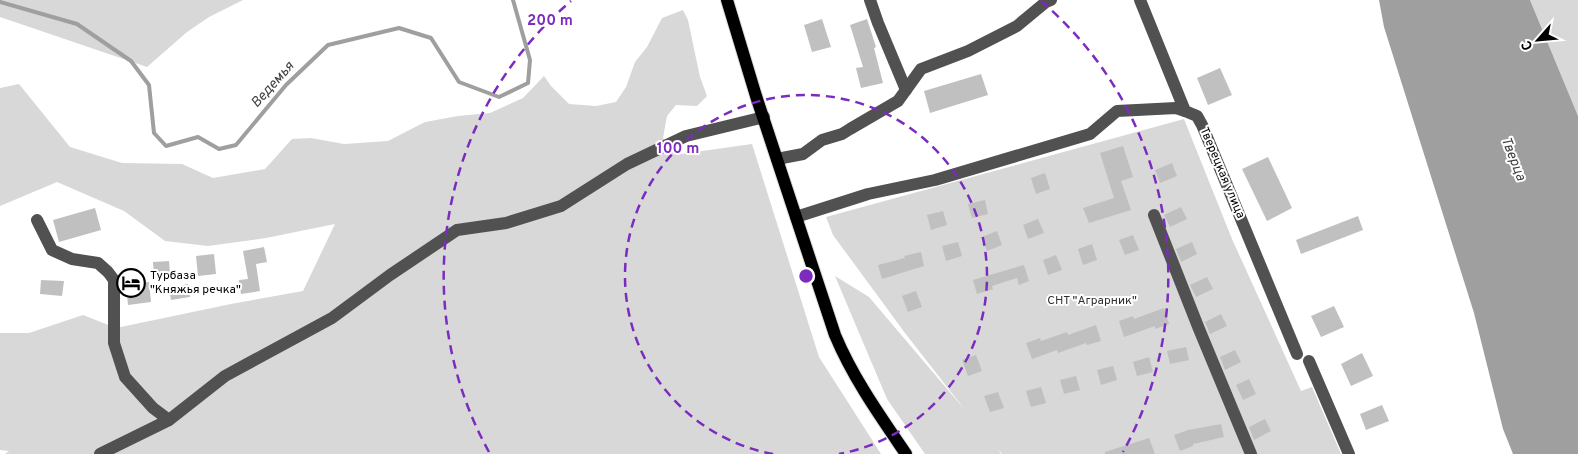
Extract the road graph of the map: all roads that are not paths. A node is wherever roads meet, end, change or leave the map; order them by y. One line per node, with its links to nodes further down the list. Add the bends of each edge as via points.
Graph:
1 (728, 0): 7 (main road)
2 (870, 0): 5 (street)
3 (1051, 0): 5 (street, via 1017,26 968,51 921,69)
4 (1140, 0): 6 (street, Тверецкая улица)
5 (906, 90): 8 (street, via 898,101 850,130 822,140 803,154)
6 (1185, 111): 10 (street, via 1176,108 1117,111 1090,134 935,180 868,194); 16 (street, Тверецкая улица, via 1196,116 1202,124 1303,357)
7 (764, 117): 8 (main road); 12 (street, via 686,136 627,164 560,206 506,223 457,230 332,318 225,376)
8 (777, 159): 10 (main road)
9 (1154, 215): 15 (street)
10 (796, 217): 14 (main road, via 844,357)
11 (37, 220): 12 (street, via 52,250 72,259 98,263 114,280 114,343 125,376 153,408)
12 (169, 420): 13 (street)
13 (100, 454)
14 (906, 454)
15 (1250, 454)
16 (1349, 454)

